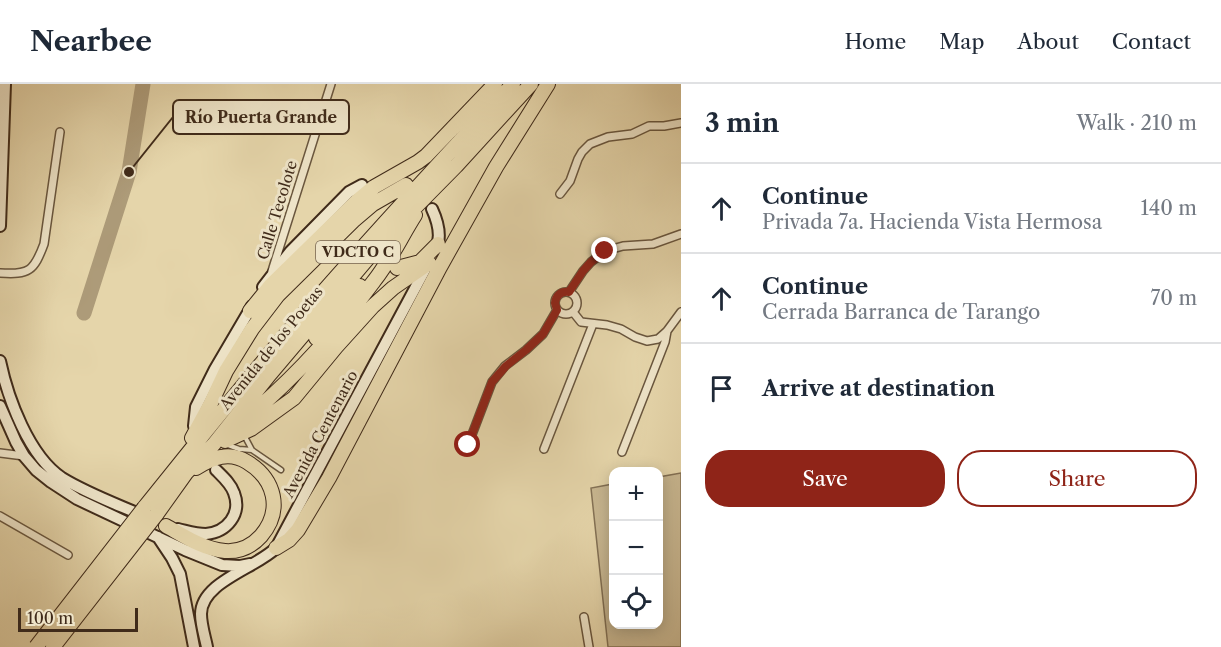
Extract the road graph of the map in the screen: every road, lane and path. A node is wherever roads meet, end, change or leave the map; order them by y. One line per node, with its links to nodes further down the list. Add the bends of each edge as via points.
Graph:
1 (5, 84): 15 (main road)
2 (331, 84): 21 (street, Calle Tecolote)
3 (495, 84): 25 (highway, via 426,156 356,202 271,285)
4 (513, 84): 52 (highway, Avenida de los Poetas / VDCTO C, via 293,326)
5 (531, 84): 9 (highway, Avenida de los Poetas / VDCTO C)
6 (548, 84): 36 (highway, via 496,167)
7 (681, 123): 13 (street, via 649,126 590,144)
8 (60, 132): 20 (street, via 40,255 26,272)
9 (456, 166): 12 (highway); 34 (highway, Avenida de los Poetas / VDCTO C, via 385,238)
10 (403, 184): 52 (highway, via 353,221 279,295 231,363)
11 (362, 185): 21 (main road, via 349,192)
12 (440, 188): 31 (highway, via 415,216 376,279); 33 (highway, via 368,303)
13 (560, 194)
14 (432, 209): 17 (main road, via 439,231)
15 (0, 226)
16 (681, 234): 23 (street, via 652,244 605,251 583,271)
17 (438, 244): 18 (main road, Avenida Centenario); 19 (highway, via 420,262)
18 (429, 263): 35 (highway, via 373,306); 38 (main road, Avenida Centenario)
19 (397, 268)
20 (0, 273)
21 (270, 276): 25 (main road)
22 (371, 278): 28 (highway)
23 (569, 292): 24 (street, via 558,295); 26 (street, via 577,301)
24 (557, 310): 26 (street, via 564,314); 42 (street, via 543,334 492,382)
25 (250, 311): 40 (main road, via 196,407)
26 (573, 312): 29 (street, via 581,322)
27 (681, 312): 30 (street)
28 (328, 320): 31 (highway); 34 (highway, via 318,325)
29 (593, 324): 30 (street, via 621,328 647,341 658,339); 43 (street)
30 (667, 331): 45 (street)
31 (310, 351): 41 (highway, via 289,380)
32 (0, 361): 54 (main road, via 20,420 44,462 61,477)
33 (312, 367): 35 (highway); 39 (highway)
34 (276, 371): 41 (highway, Avenida de los Poetas / VDCTO C)
35 (296, 393): 39 (highway)
36 (368, 403): 38 (highway); 48 (highway)
37 (0, 406): 47 (main road)
38 (347, 424): 48 (highway); 55 (main road, Avenida Centenario)
39 (252, 425): 41 (highway); 44 (lane)
40 (194, 426)
41 (218, 443): 44 (lane); 51 (highway, Avenida de los Poetas / VDCTO C)
42 (468, 445)
43 (544, 449)
44 (252, 450): 49 (lane)
45 (622, 452)
46 (0, 453): 47 (street)
47 (24, 456): 54 (main road, via 36,470 77,499)
48 (334, 468): 55 (highway, via 298,530)
49 (281, 470)
50 (216, 471): 54 (main road, via 234,491 236,500 236,510 225,528 197,534)
51 (186, 473): 54 (highway, Avenida de los Poetas / VDCTO C); 54 (highway, via 220,457 244,460 267,480 274,511 267,529 244,549 223,551)
52 (165, 483): 54 (highway, Avenida de los Poetas / VDCTO C)
53 (0, 516): 56 (street)
54 (156, 522): 57 (main road, via 222,565); 59 (highway, Avenida de los Poetas / VDCTO C, bridge); 60 (highway, Avenida de los Poetas / VDCTO C, bridge); 61 (main road, via 180,574)
55 (276, 548): 57 (main road, Avenida Centenario)
56 (68, 555)
57 (255, 563): 62 (main road, Avenida Centenario, via 211,591 204,602 201,613)
58 (584, 617): 63 (street)
59 (36, 647)
60 (53, 647)
61 (194, 647)
62 (207, 647)
63 (589, 647)

